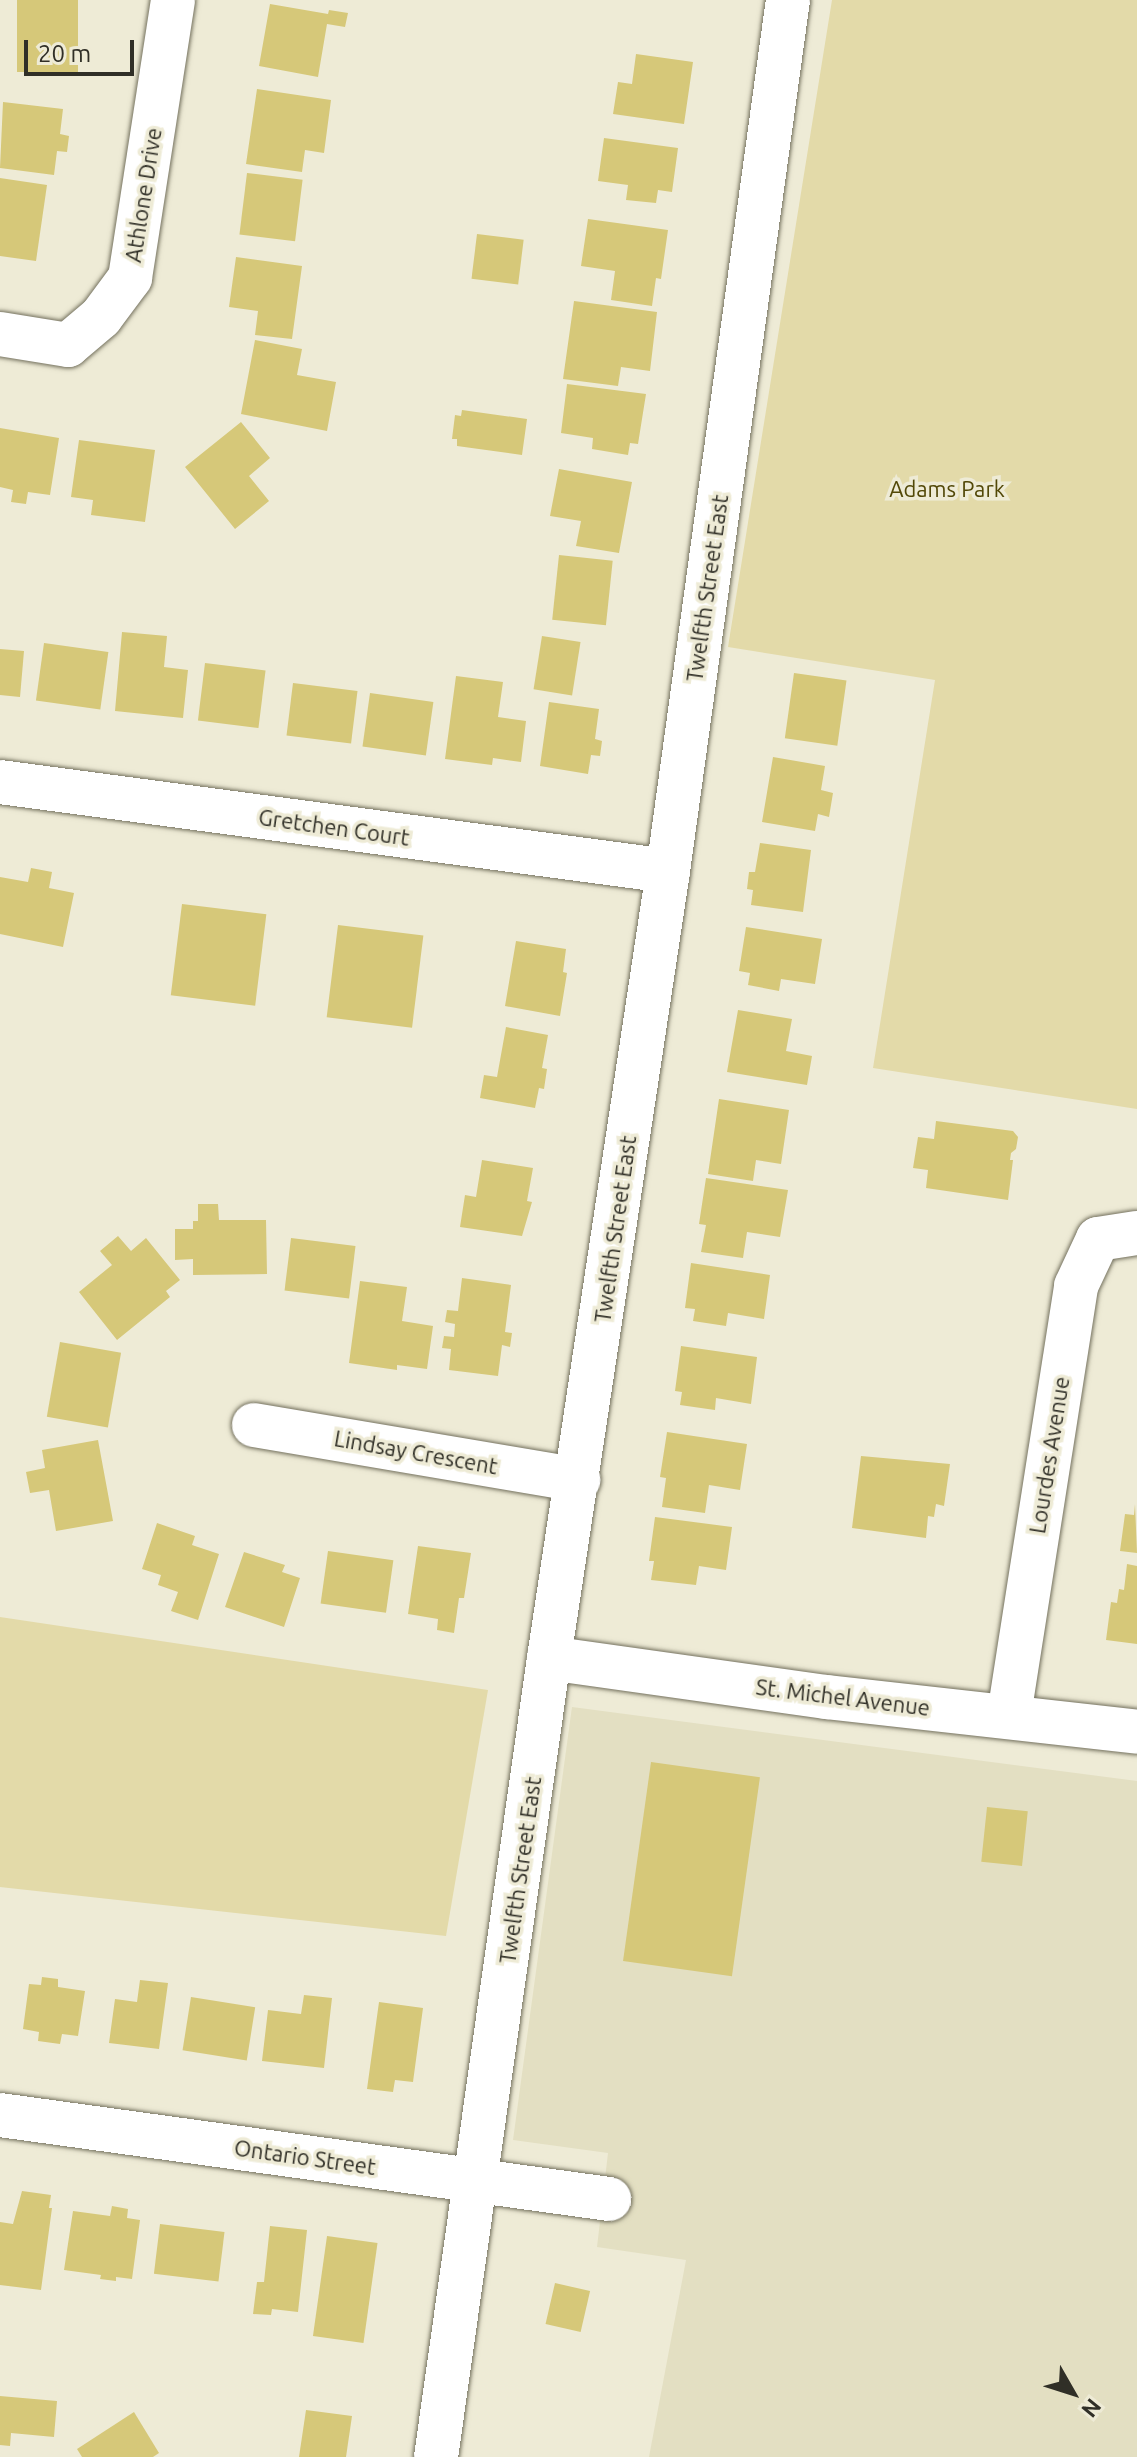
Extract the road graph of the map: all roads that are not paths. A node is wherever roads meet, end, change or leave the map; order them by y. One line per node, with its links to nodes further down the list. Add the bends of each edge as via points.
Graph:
1 (173, 0): 3 (street, Athlone Drive, via 130,278 101,317 68,345)
2 (788, 0): 5 (street, Twelfth Street East)
3 (0, 334)
4 (0, 782): 5 (street, Gretchen Court)
5 (668, 871): 8 (street, Twelfth Street East)
6 (1137, 1233): 10 (street, Lourdes Avenue, via 1098,1239 1076,1286)
7 (254, 1425): 8 (street, Lindsay Crescent)
8 (578, 1480): 9 (street, Twelfth Street East)
9 (549, 1658): 10 (street, St. Michel Avenue, via 827,1697); 13 (street, Twelfth Street East)
10 (1009, 1715): 11 (street, St. Michel Avenue)
11 (1137, 1732)
12 (0, 2115): 13 (street, Ontario Street)
13 (478, 2181): 14 (street, Ontario Street); 15 (street, Twelfth Street East)
14 (609, 2199)
15 (436, 2457)

